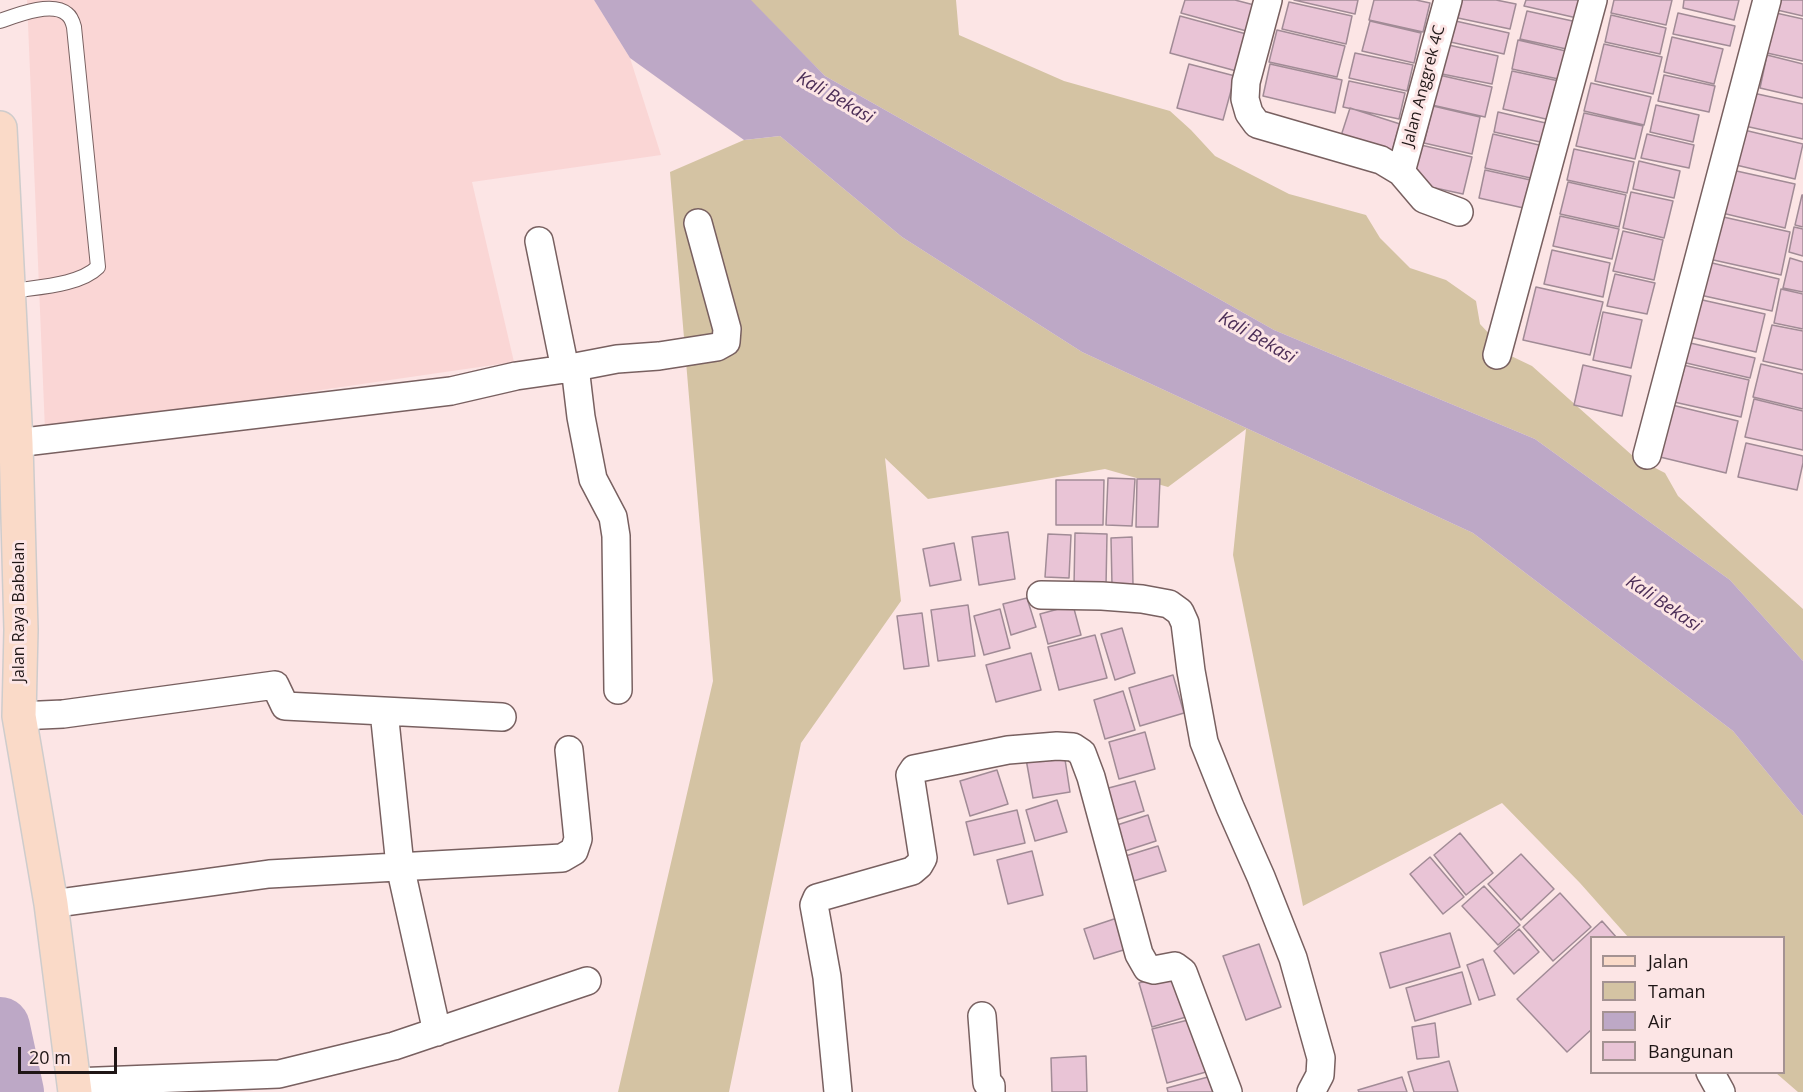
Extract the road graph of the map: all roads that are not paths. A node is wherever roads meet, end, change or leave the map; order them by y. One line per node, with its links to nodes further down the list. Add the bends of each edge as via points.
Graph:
1 (1268, 0): 7 (street, via 1246,82 1245,99 1257,124 1381,160)
2 (1448, 0): 7 (street, Jalan Anggrek 4C)
3 (1593, 0): 12 (street)
4 (1767, 0): 15 (street)
5 (0, 21): 11 (lane, via 33,10 57,9 69,14 74,27 98,267 86,277 72,281)
6 (0, 128): 11 (main road, Jalan Raya Babelan)
7 (1401, 172): 8 (street, via 1424,199)
8 (1459, 213)
9 (698, 223): 13 (street, via 727,329 726,342 717,347)
10 (539, 241): 13 (street)
11 (8, 292): 14 (main road, Jalan Raya Babelan)
12 (1497, 355)
13 (570, 368): 14 (street, via 451,391); 17 (street, via 593,479 613,517 616,536)
14 (16, 443): 19 (main road, Jalan Raya Babelan)
15 (1647, 455)
16 (1041, 595): 32 (street, via 1143,599 1169,604 1180,612 1204,742 1293,958 1321,1058 1320,1075)
17 (618, 690)
18 (384, 711): 19 (street, via 285,706 274,685 63,714); 20 (street); 22 (street)
19 (19, 716): 23 (main road, Jalan Raya Babelan)
20 (502, 717)
21 (569, 750): 22 (street, via 578,839 574,851 562,858)
22 (399, 867): 23 (street, via 269,874); 26 (street)
23 (51, 904): 28 (main road, Jalan Raya Babelan)
24 (587, 981): 26 (street)
25 (982, 1016): 30 (street, via 984,1059)
26 (437, 1032): 28 (street, via 279,1074)
27 (1711, 1074): 33 (street)
28 (74, 1087)
29 (838, 1092): 31 (street, via 827,977 814,905 817,898 912,871 919,865 923,858 910,775 914,769 1008,750 1058,746 1073,747 1082,753 1139,954 1147,968 1175,966 1183,972)
30 (991, 1092)
31 (1228, 1092)
32 (1311, 1092)
33 (1720, 1092)

